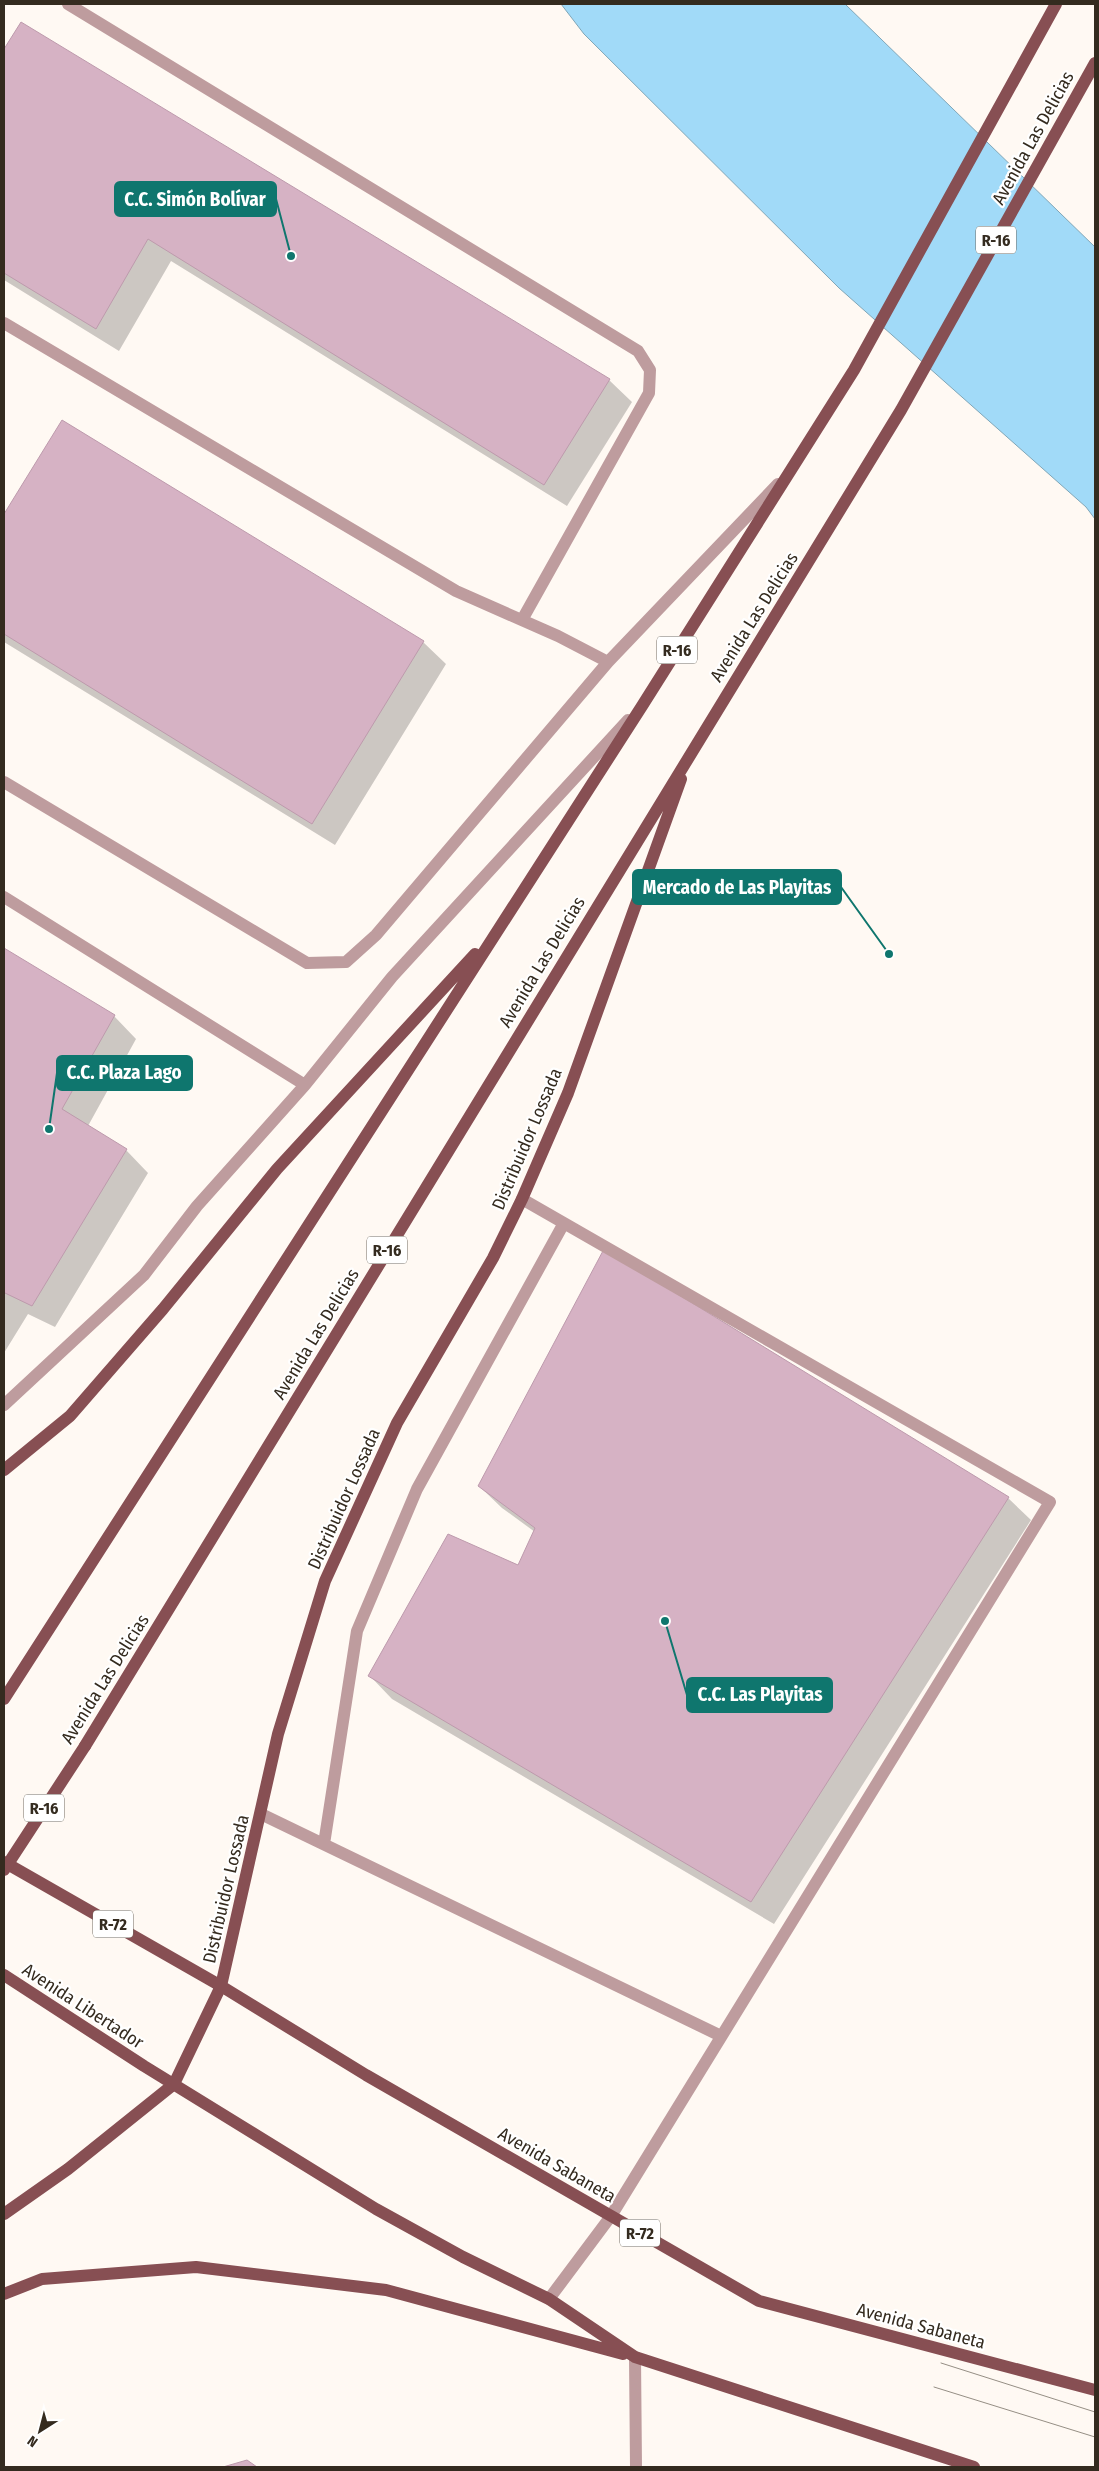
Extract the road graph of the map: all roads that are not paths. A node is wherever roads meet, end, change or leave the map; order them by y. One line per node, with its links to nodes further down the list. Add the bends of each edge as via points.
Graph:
1 (68, 4): 6 (street, via 638,351 650,370 649,393)
2 (1056, 4): 5 (main road, R-16, via 854,370)
3 (1093, 67): 9 (main road, Avenida Las Delicias / R-16, via 901,410)
4 (4, 323): 6 (street, via 456,591)
5 (787, 475): 7 (street); 8 (main road, R-16)
6 (522, 620): 7 (street)
7 (608, 662): 10 (street, via 376,935 346,962 307,963)
8 (642, 706): 12 (main road, R-16); 13 (street, via 392,977)
9 (690, 754): 14 (main road, Distribuidor Lossada, via 568,1093); 22 (main road, Avenida Las Delicias / R-16, bridge, via 85,1746)
10 (4, 782)
11 (4, 897): 13 (street)
12 (498, 928): 17 (main road, via 277,1168 70,1416); 18 (main road, R-16)
13 (305, 1085): 16 (street, via 197,1206 144,1275)
14 (522, 1199): 15 (street); 19 (main road, Distribuidor Lossada, via 493,1258 397,1422 325,1581 278,1734)
15 (564, 1223): 20 (street, via 417,1489 357,1631); 25 (street, via 1050,1502)
16 (4, 1406)
17 (4, 1470)
18 (5, 1697)
19 (261, 1814): 20 (street); 24 (main road, Distribuidor Lossada)
20 (324, 1844): 25 (street)
21 (4, 1862): 24 (main road, R-72)
22 (4, 1870)
23 (4, 1975): 26 (main road, Avenida Libertador)
24 (222, 1986): 26 (main road, Distribuidor Lossada); 28 (main road, Avenida Sabaneta / R-72, via 366,2075)
25 (721, 2036): 28 (street)
26 (174, 2084): 27 (main road, Distribuidor Lossada, via 68,2169); 30 (main road, via 376,2209)
27 (4, 2214)
28 (610, 2216): 30 (street); 32 (main road, Avenida Sabaneta / R-72, via 759,2301)
29 (4, 2294): 31 (main road, via 42,2279 196,2267 386,2290)
30 (549, 2300): 31 (main road)
31 (635, 2357): 33 (street); 34 (main road)
32 (1095, 2390)
33 (636, 2467)
34 (974, 2467)

